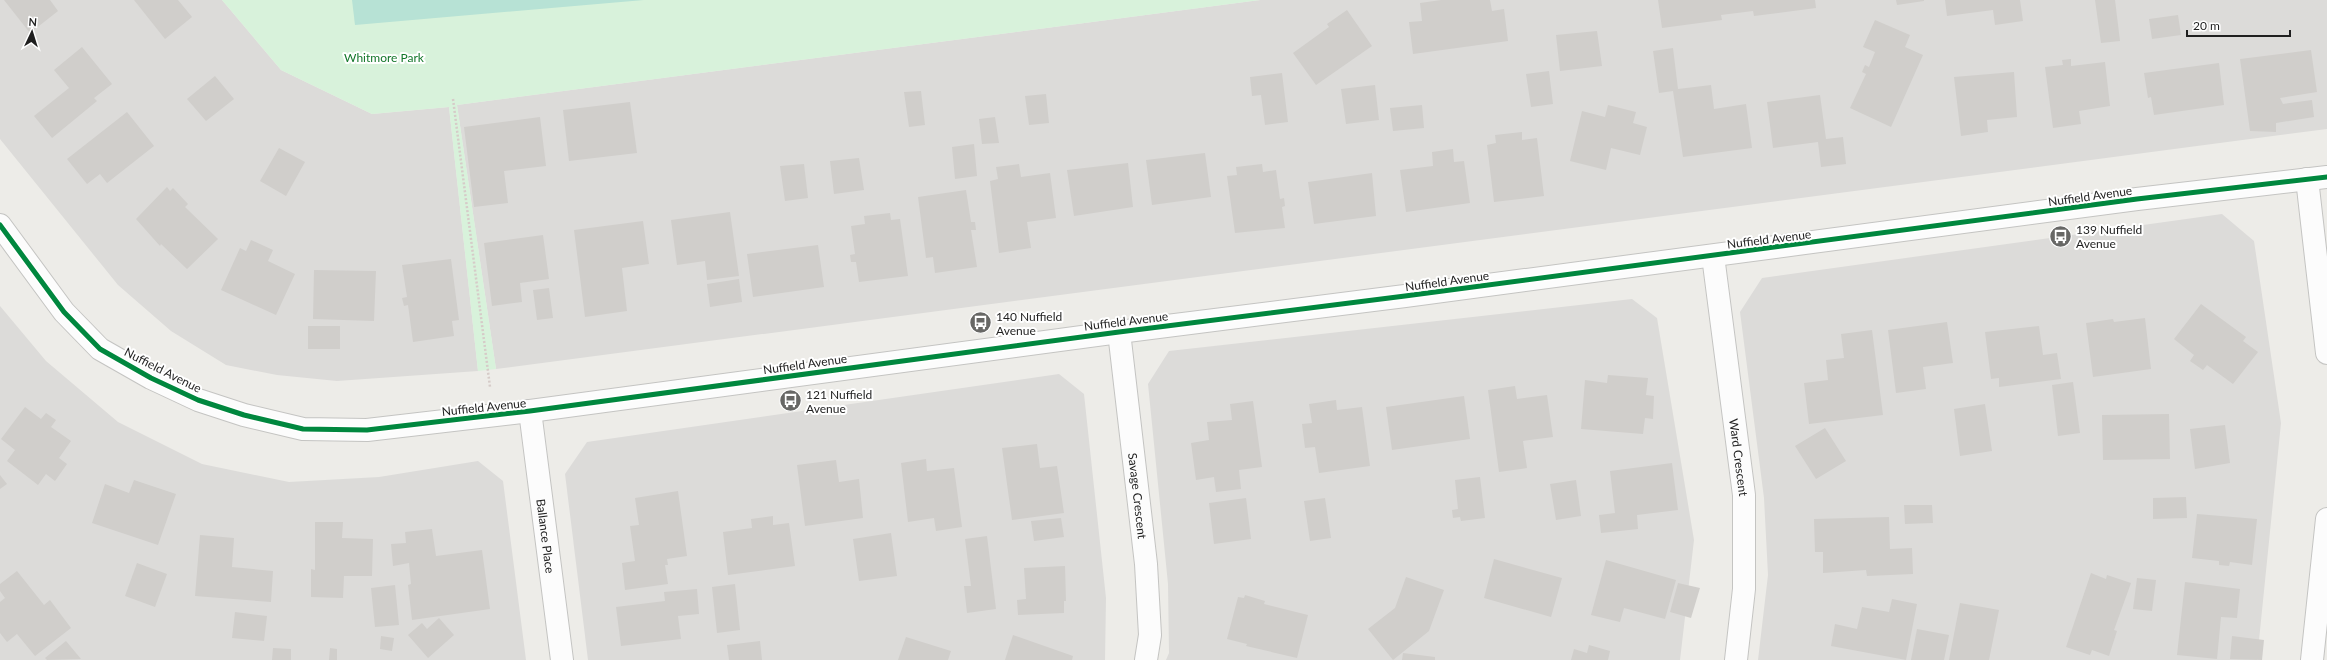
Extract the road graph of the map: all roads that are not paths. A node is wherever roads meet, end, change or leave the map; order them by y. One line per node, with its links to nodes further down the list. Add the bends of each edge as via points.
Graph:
1 (2317, 178): 3 (street, Nuffield Avenue, via 2137,199); 5 (street)
2 (0, 225): 6 (street, Nuffield Avenue, via 64,312 100,348 151,378 198,400 244,415 303,429 367,430)
3 (1713, 256): 4 (street, Nuffield Avenue); 10 (street, Ward Crescent, via 1744,494 1744,590)
4 (1119, 332): 6 (street, Nuffield Avenue); 9 (street, Savage Crescent, via 1146,564 1150,635)
5 (2327, 353)
6 (530, 411): 8 (street, Ballance Place)
7 (2327, 519): 11 (street)
8 (562, 660)
9 (1146, 660)
10 (1736, 660)
11 (2312, 660)

